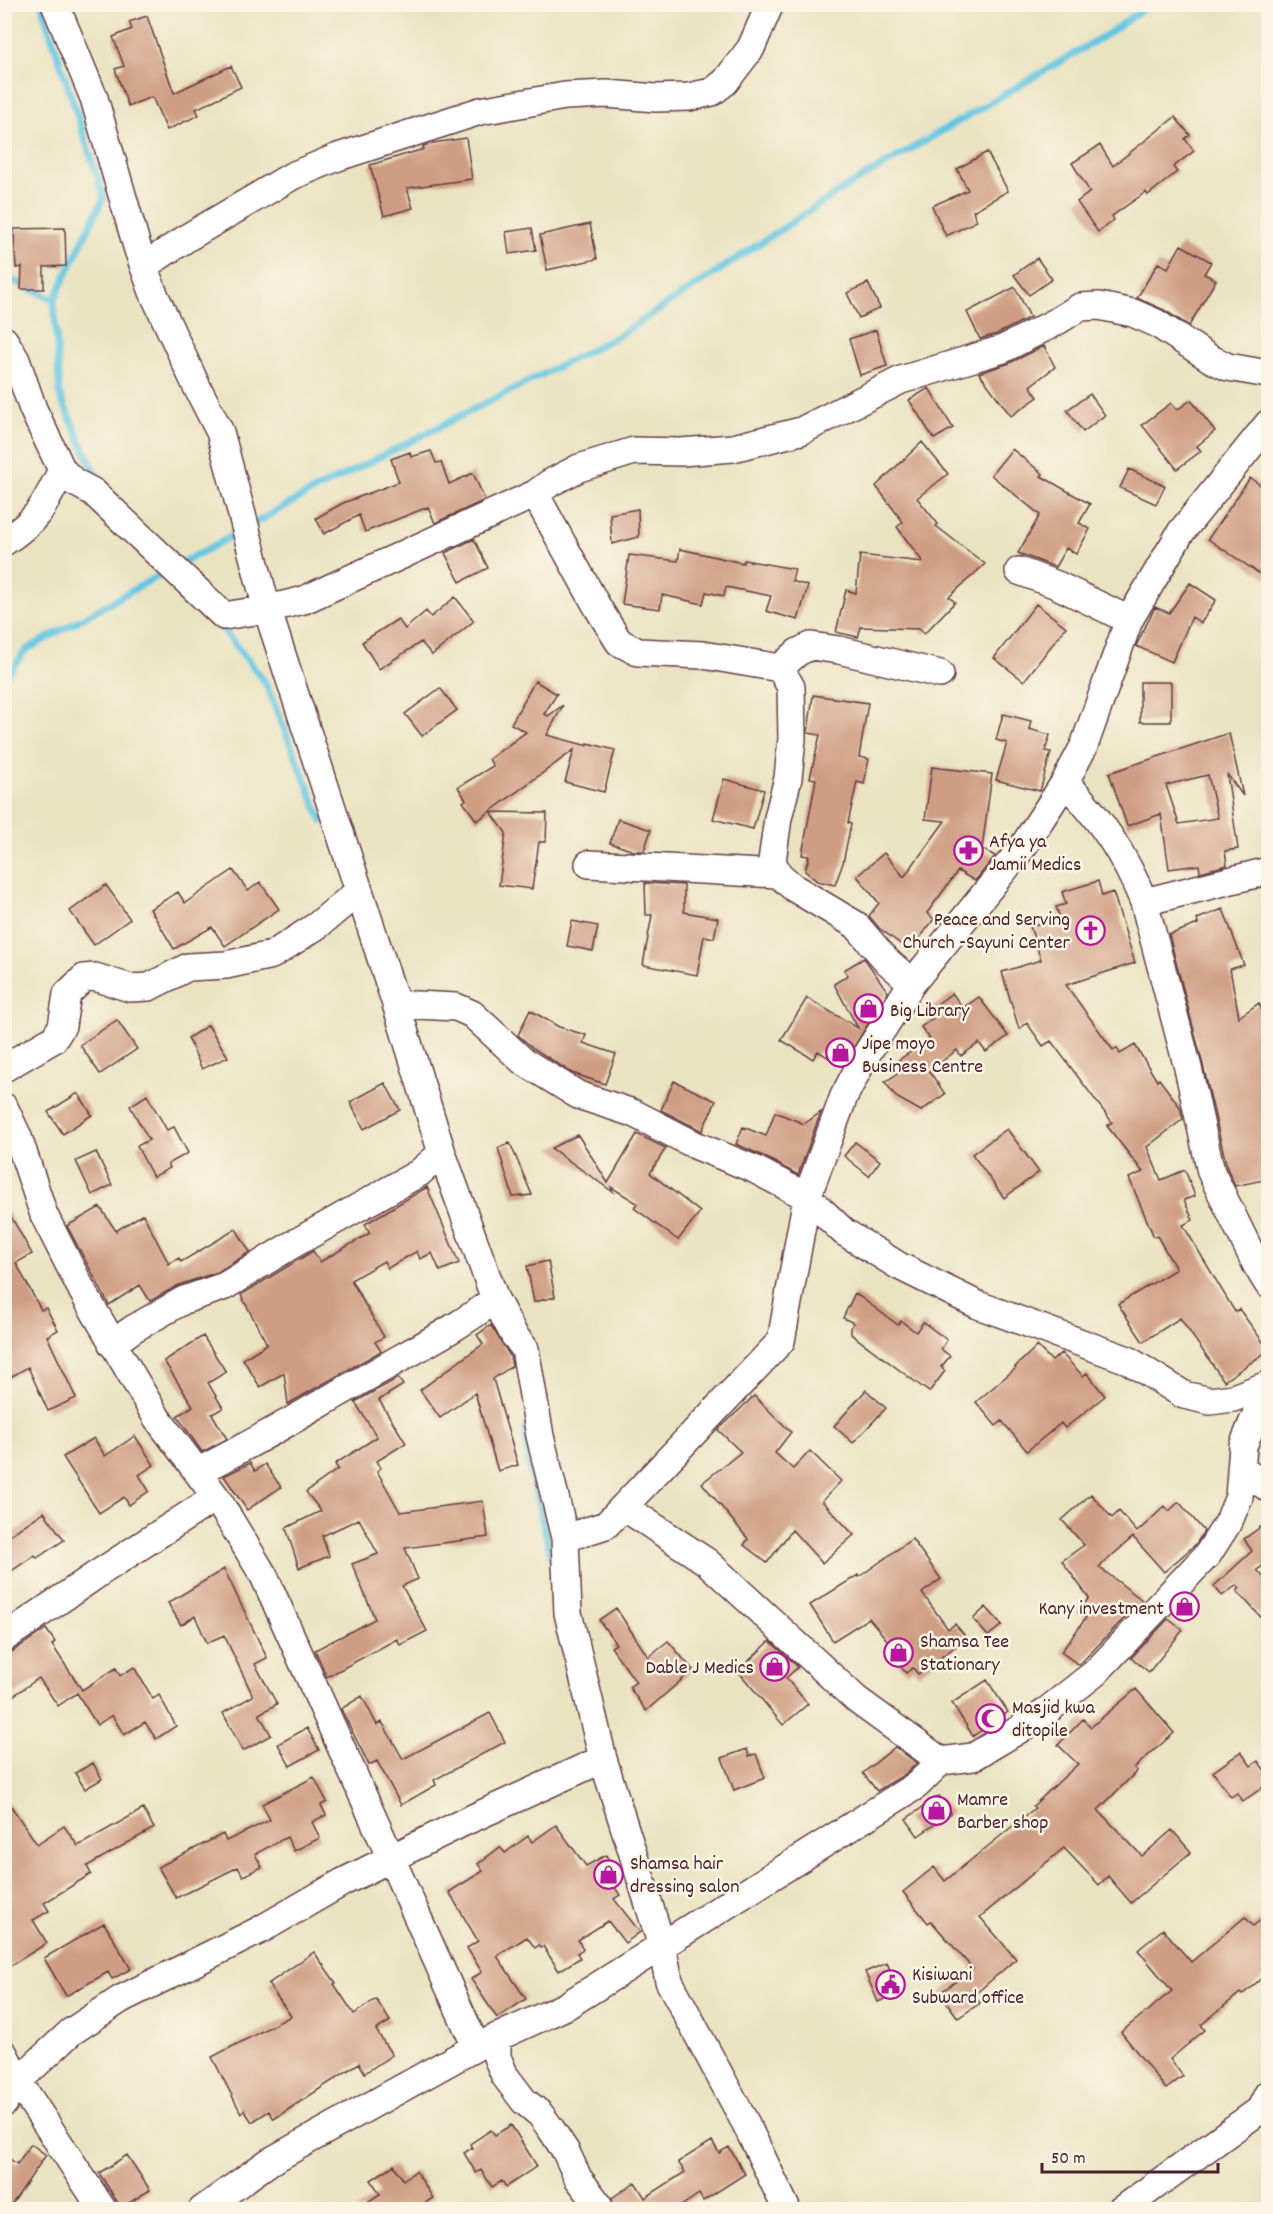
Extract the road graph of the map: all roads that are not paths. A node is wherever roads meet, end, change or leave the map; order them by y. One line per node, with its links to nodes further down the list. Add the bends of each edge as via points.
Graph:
1 (55, 4): 3 (street, via 94,98)
2 (770, 4): 3 (street, via 751,48 725,82 712,92 689,98 564,96 480,111 292,176)
3 (144, 266): 11 (street, via 195,385 220,432)
4 (4, 340): 7 (street)
5 (1269, 374): 8 (street, via 1228,367 1133,313 1099,306 1080,307 1003,349 901,380 801,430 733,448 634,451 579,468)
6 (1267, 433): 12 (street, via 1228,473 1181,532)
7 (62, 470): 9 (street, via 43,508 26,528); 11 (street, via 93,492 224,615)
8 (536, 494): 11 (street, via 304,600); 13 (street, via 619,642 638,651 703,655)
9 (4, 542)
10 (1019, 571): 12 (street)
11 (267, 609): 19 (street)
12 (1129, 620): 15 (street, via 1084,746)
13 (780, 668): 14 (street, via 811,646); 18 (street, via 791,687 792,739 772,861)
14 (940, 674)
15 (1065, 782): 20 (street, via 1092,810 1111,838); 21 (street, via 1022,848)
16 (589, 864): 18 (street)
17 (1269, 871): 20 (street)
18 (778, 874): 21 (street, via 856,925)
19 (359, 891): 22 (street); 23 (street, via 318,925 272,955 225,965 188,967 149,987 130,988 95,977 84,978 67,994 62,1026 54,1039)
20 (1144, 902): 27 (street, via 1188,1068 1210,1172)
21 (912, 983): 26 (street, via 844,1096)
22 (396, 1004): 25 (street); 26 (street, via 456,1007 472,1014 522,1061 578,1095 633,1113)
23 (4, 1068)
24 (4, 1107): 29 (street, via 44,1215)
25 (442, 1153): 28 (street); 29 (street, via 419,1173 225,1286 184,1300)
26 (807, 1197): 30 (street, via 844,1232 899,1266 978,1305 1128,1359 1184,1395 1210,1401 1233,1398); 35 (street, via 781,1341)
27 (1269, 1284)
28 (495, 1299): 32 (street, via 467,1321 252,1445); 36 (street, via 525,1349 540,1436)
29 (112, 1344): 32 (street)
30 (1269, 1385): 31 (street, via 1244,1446)
31 (1241, 1468): 33 (street); 39 (street, via 1239,1497 1208,1554 1095,1673 1035,1720 973,1757)
32 (196, 1472): 34 (street)
33 (1269, 1488)
34 (216, 1497): 37 (street); 40 (street, via 264,1576)
35 (624, 1507): 36 (street, via 606,1525); 39 (street, via 707,1562 857,1700)
36 (565, 1538): 38 (street, via 568,1613)
37 (4, 1638)
38 (603, 1760): 40 (street, via 464,1822); 41 (street)
39 (941, 1761): 41 (street, via 917,1785)
40 (392, 1860): 42 (street); 44 (street, via 121,2000 71,2032)
41 (662, 1946): 42 (street, via 566,2006); 50 (street, via 669,1982 746,2124)
42 (487, 2042): 47 (street, via 505,2076 551,2129); 49 (street, via 269,2162)
43 (4, 2054): 44 (street)
44 (11, 2092): 48 (street)
45 (1269, 2094): 46 (street, via 1260,2110)
46 (1152, 2200): 51 (street)
47 (597, 2204)
48 (103, 2210)
49 (202, 2210)
50 (787, 2210)
51 (1121, 2210)

